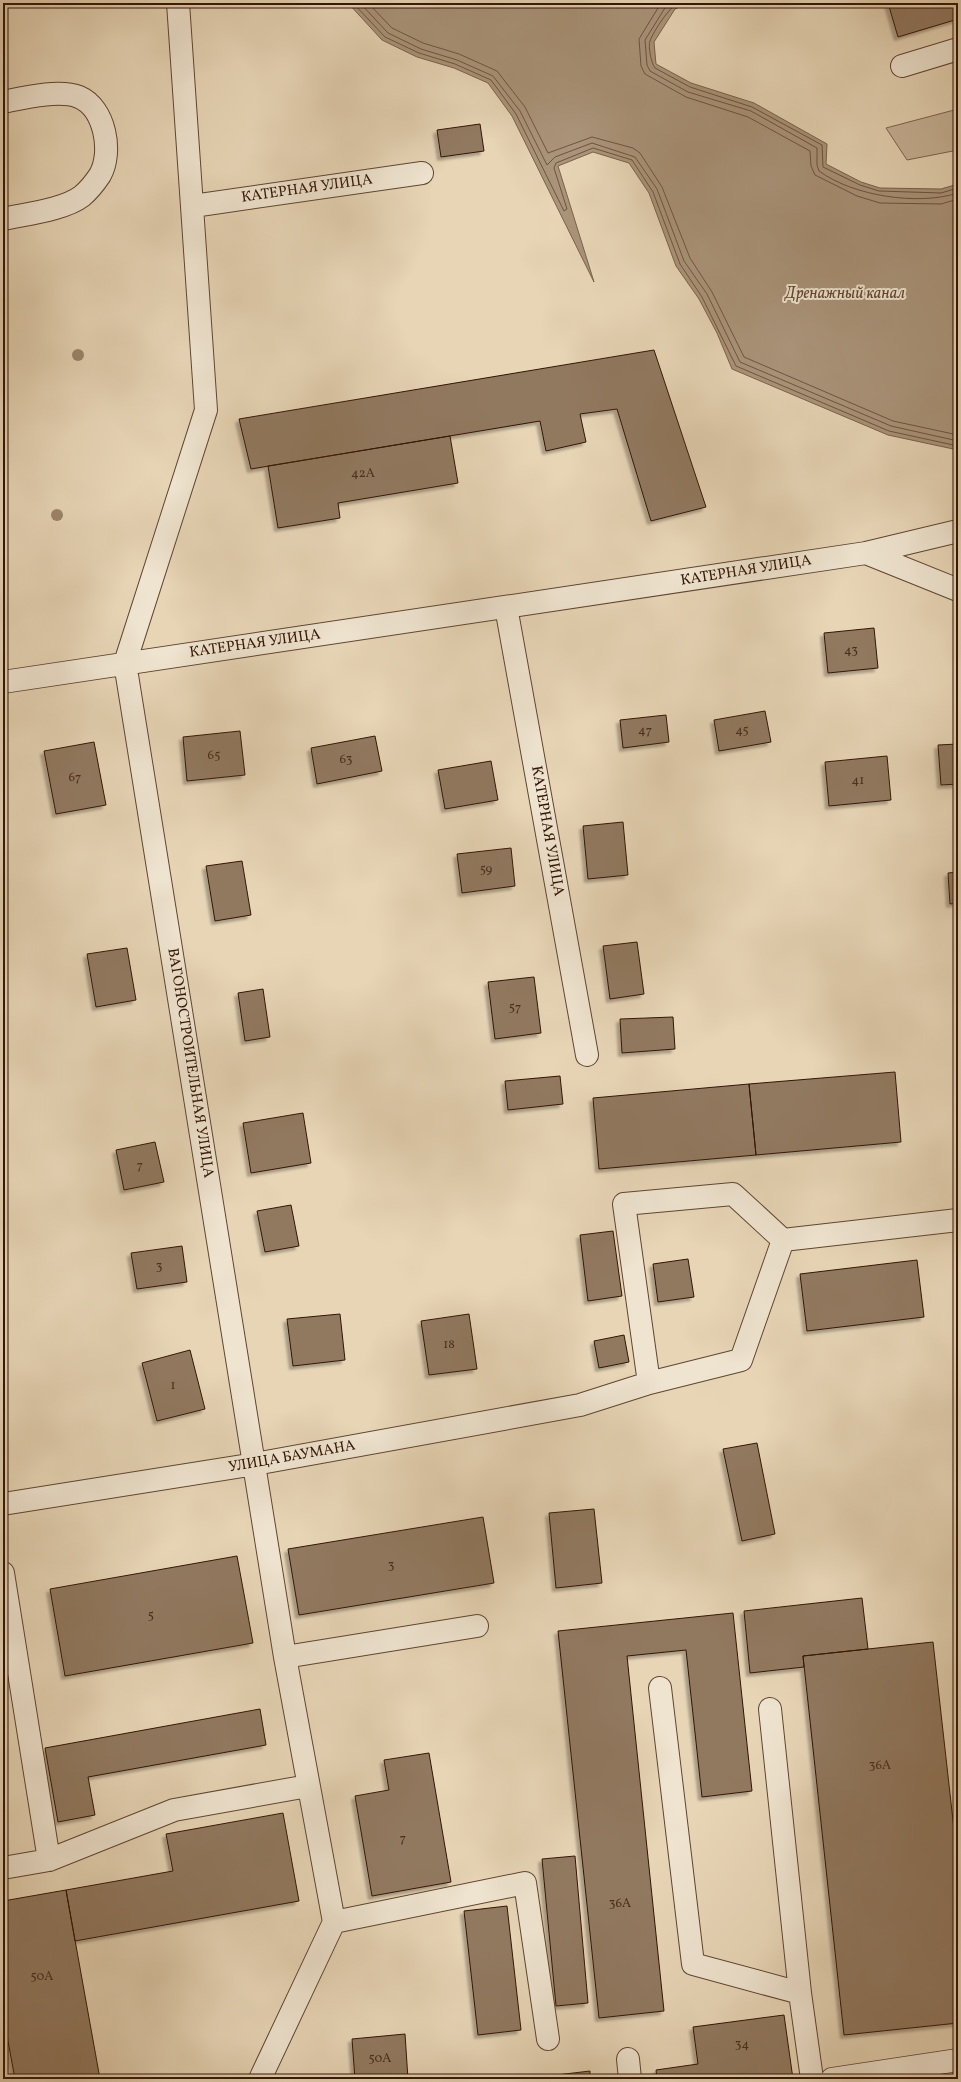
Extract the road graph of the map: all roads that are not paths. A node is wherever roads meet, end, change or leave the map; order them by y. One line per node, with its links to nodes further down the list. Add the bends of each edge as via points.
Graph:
1 (178, 3): 6 (street)
2 (958, 49): 3 (street)
3 (902, 66)
4 (3, 102): 7 (street, via 50,94 79,97 94,110 104,128 106,151 100,175 82,196 63,205)
5 (422, 173): 6 (street, КАТЕРНАЯ УЛИЦА)
6 (193, 206): 12 (street, via 206,410)
7 (3, 219)
8 (958, 531): 9 (street, КАТЕРНАЯ УЛИЦА)
9 (866, 553): 10 (street); 11 (street, КАТЕРНАЯ УЛИЦА)
10 (958, 590)
11 (506, 607): 12 (street, КАТЕРНАЯ УЛИЦА); 14 (street, КАТЕРНАЯ УЛИЦА)
12 (125, 663): 13 (street, КАТЕРНАЯ УЛИЦА); 18 (street, ВАГОНОСТРОИТЕЛЬНАЯ УЛИЦА)
13 (3, 682)
14 (587, 1055)
15 (958, 1220): 16 (street)
16 (783, 1240): 17 (street, УЛИЦА БАУМАНА, via 741,1360); 17 (street, via 733,1194 624,1204)
17 (649, 1383): 18 (street, УЛИЦА БАУМАНА, via 580,1405)
18 (255, 1464): 19 (street, УЛИЦА БАУМАНА); 22 (street, ВАГОНОСТРОИТЕЛЬНАЯ УЛИЦА)
19 (3, 1504)
20 (3, 1573): 23 (street)
21 (477, 1626): 22 (street)
22 (285, 1657): 26 (street, ВАГОНОСТРОИТЕЛЬНАЯ УЛИЦА)
23 (10, 1665): 27 (street)
24 (660, 1688): 30 (street, via 693,1964)
25 (770, 1709): 30 (street)
26 (308, 1786): 27 (street, via 174,1810); 29 (street, ВАГОНОСТРОИТЕЛЬНАЯ УЛИЦА)
27 (49, 1860): 28 (street)
28 (3, 1868)
29 (334, 1922): 31 (street, via 525,1883); 33 (street)
30 (800, 1992): 34 (street)
31 (548, 2040)
32 (958, 2060): 35 (street)
33 (260, 2079)
34 (812, 2079)
35 (832, 2079)

